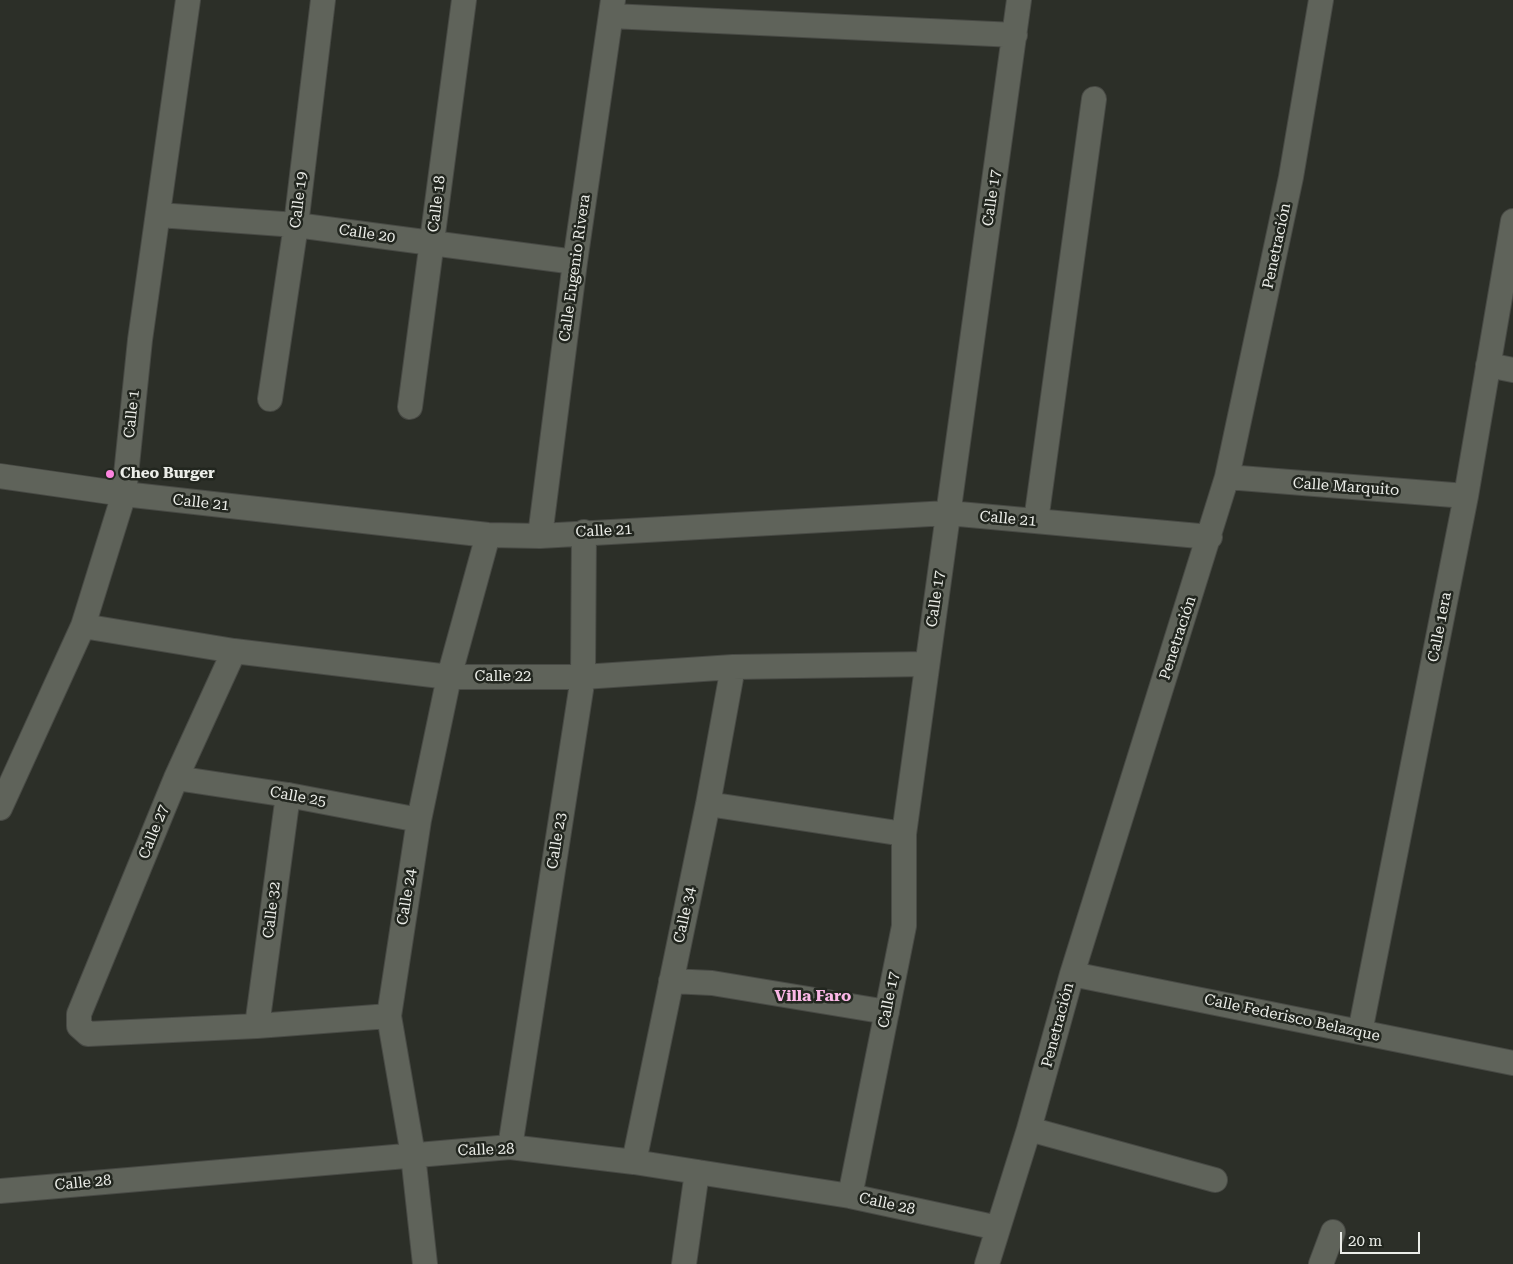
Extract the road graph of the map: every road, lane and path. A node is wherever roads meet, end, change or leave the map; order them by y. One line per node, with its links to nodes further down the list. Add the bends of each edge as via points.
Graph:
1 (188, 0): 9 (street, Calle 1)
2 (323, 0): 11 (street, Calle 19)
3 (464, 0): 12 (street, Calle 18)
4 (1019, 0): 7 (street, Calle 17)
5 (1321, 0): 19 (street, Penetración, via 1291,177)
6 (612, 8): 7 (street); 13 (street, Calle Eugenio Rivera)
7 (1014, 35): 22 (street, Calle 17)
8 (1094, 99): 23 (street)
9 (159, 215): 11 (street, Calle 20); 20 (street, Calle 1, via 140,340)
10 (1513, 221): 14 (street, Calle 1era)
11 (296, 225): 12 (street, Calle 20); 16 (street, Calle 19)
12 (432, 243): 13 (street, Calle 20); 17 (street, Calle 18)
13 (575, 262): 26 (street, Calle Eugenio Rivera)
14 (1488, 365): 15 (street); 21 (street, Calle 1era)
15 (1513, 370)
16 (270, 399)
17 (410, 407)
18 (0, 476): 20 (street, Calle 21)
19 (1227, 477): 21 (street, Calle Marquito); 27 (street, Penetración)
20 (124, 494): 25 (street, Calle 21); 28 (street, Calle 1)
21 (1466, 496): 45 (street, Calle 1era)
22 (948, 513): 23 (street, Calle 21); 24 (street, Calle 21); 30 (street, Calle 17)
23 (1036, 521): 27 (street, Calle 21)
24 (584, 532): 26 (street, Calle 21); 33 (street, Calle 23)
25 (488, 535): 26 (street, Calle 21); 32 (street, Calle 24)
26 (540, 536)
27 (1210, 537): 40 (street, Penetración)
28 (83, 626): 29 (street, Calle 22); 37 (street, Calle 1)
29 (234, 651): 32 (street, Calle 22); 34 (street, Calle 27)
30 (927, 664): 31 (street, Calle 22); 39 (street, Calle 17)
31 (732, 667): 33 (street, Calle 22); 36 (street, Calle 34)
32 (449, 677): 33 (street, Calle 22); 38 (street, Calle 24)
33 (583, 677): 48 (street, Calle 23)
34 (176, 778): 35 (street, Calle 25); 44 (street, Calle 27, via 79,1014 79,1026 88,1034)
35 (288, 795): 38 (street, Calle 25); 44 (street, Calle 32)
36 (708, 804): 39 (street); 41 (street, Calle 34)
37 (0, 808)
38 (419, 820): 43 (street, Calle 24)
39 (904, 834): 42 (street, Calle 17, via 904,926)
40 (1072, 974): 45 (street, Calle Federisco Belazque); 47 (street, Penetración)
41 (671, 981): 42 (street, via 712,983); 50 (street, Calle 34)
42 (887, 1012): 54 (street, Calle 17)
43 (389, 1016): 44 (street); 49 (street, Calle 24)
44 (257, 1026)
45 (1360, 1032): 46 (street, Calle Federisco Belazque)
46 (1512, 1057)
47 (1029, 1129): 52 (street); 55 (street, Penetración)
48 (510, 1147): 49 (street, Calle 28); 50 (street, Calle 28)
49 (412, 1155): 53 (street, Calle 28); 57 (street, Calle 24)
50 (634, 1162): 51 (street, Calle 28)
51 (697, 1172): 54 (street, Calle 28); 58 (street)
52 (1215, 1180)
53 (0, 1191)
54 (850, 1196): 55 (street, Calle 28)
55 (998, 1228): 59 (street, Penetración)
56 (1334, 1232): 60 (street)
57 (425, 1264)
58 (684, 1264)
59 (987, 1264)
60 (1321, 1264)

